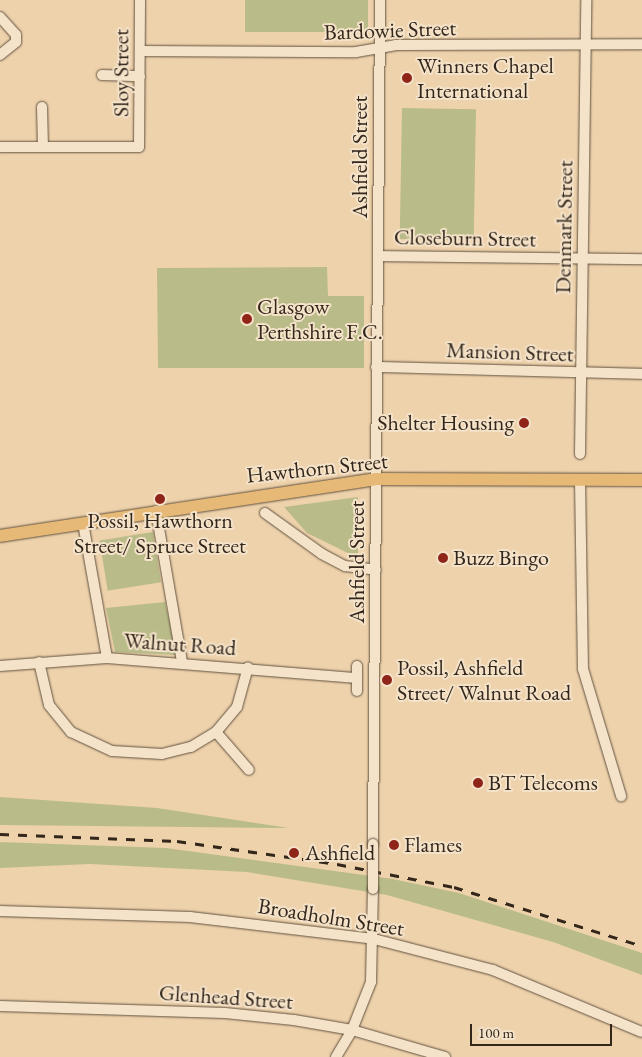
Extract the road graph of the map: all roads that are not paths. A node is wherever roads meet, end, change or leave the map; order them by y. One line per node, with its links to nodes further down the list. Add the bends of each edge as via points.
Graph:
1 (140, 0): 8 (street, Sloy Street)
2 (380, 0): 6 (street, Ashfield Street)
3 (586, 0): 7 (street, Denmark Street)
4 (0, 17): 9 (street, via 16,35 16,42)
5 (642, 44): 7 (street, Bardowie Street)
6 (383, 45): 7 (street, Bardowie Street); 8 (street, Bardowie Street, via 356,52); 15 (street, Ashfield Street)
7 (586, 45): 17 (street, Denmark Street)
8 (140, 51): 11 (street, Sloy Street)
9 (0, 55)
10 (102, 75): 11 (street)
11 (140, 76): 14 (street, Sloy Street, via 139,147)
12 (42, 107): 14 (street)
13 (0, 147): 14 (street)
14 (43, 147)
15 (378, 256): 17 (street, Closeburn Street); 18 (street, Ashfield Street)
16 (642, 258): 17 (street, Closeburn Street)
17 (583, 259): 19 (street, Denmark Street)
18 (376, 367): 19 (street, Mansion Street); 22 (street, Ashfield Street)
19 (581, 372): 20 (street, Mansion Street); 21 (street, Denmark Street)
20 (642, 374)
21 (580, 454)
22 (376, 479): 23 (main road, Hawthorn Street); 25 (main road, Hawthorn Street); 29 (street, Ashfield Street)
23 (580, 480): 24 (main road, Hawthorn Street); 40 (street, via 583,669)
24 (642, 480)
25 (156, 511): 27 (main road, Hawthorn Street); 31 (street)
26 (265, 513): 29 (street, via 322,554 346,566)
27 (82, 523): 28 (main road, Hawthorn Street); 30 (street)
28 (0, 536)
29 (376, 570): 42 (street, Ashfield Street, bridge)
30 (107, 658): 31 (street, Walnut Road); 32 (street, Walnut Road)
31 (182, 661): 35 (street, Walnut Road)
32 (39, 662): 33 (street, Walnut Road); 38 (street, via 43,690 59,720 96,746 162,754 192,748)
33 (0, 666)
34 (357, 666): 36 (street)
35 (248, 667): 36 (street, Walnut Road); 38 (street, via 237,707)
36 (357, 678): 37 (street)
37 (357, 690)
38 (216, 732): 39 (street)
39 (249, 770)
40 (621, 796)
41 (0, 911): 42 (street, Broadholm Street, via 190,917)
42 (374, 939): 44 (street, Ashfield Street, via 371,982); 45 (street, Broadholm Street, via 492,970)
43 (0, 1006): 44 (street, Glenhead Street, via 225,1013)
44 (352, 1030): 46 (street, Ashfield Street); 47 (street, Glenhead Street)
45 (642, 1032)
46 (336, 1057)
47 (445, 1057)

